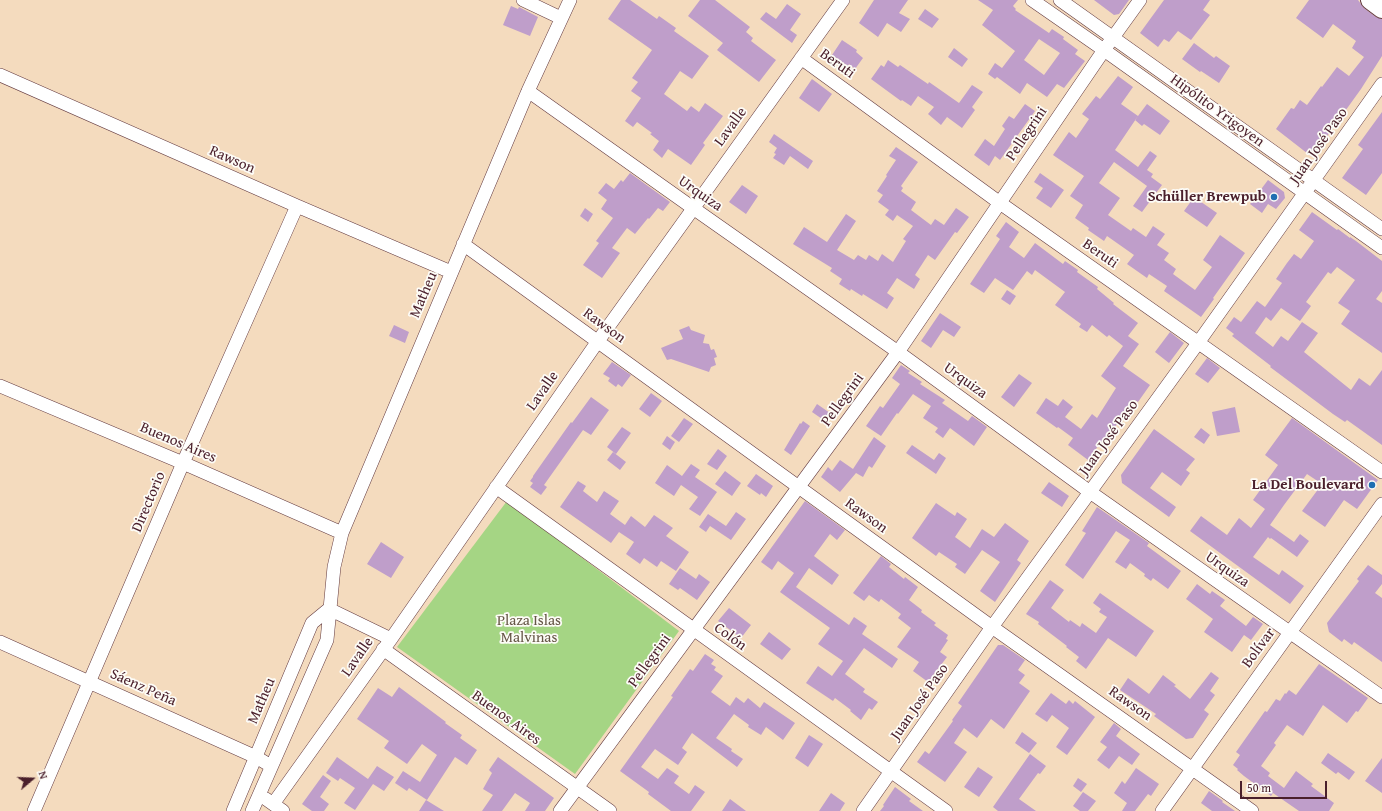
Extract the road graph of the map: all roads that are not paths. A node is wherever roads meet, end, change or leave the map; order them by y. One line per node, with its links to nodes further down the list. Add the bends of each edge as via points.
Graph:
1 (523, 0): 9 (street)
2 (570, 0): 9 (street, Matheu)
3 (843, 0): 12 (street, Lavalle)
4 (1032, 0): 11 (street, Hipólito Yrigoyen)
5 (1060, 0): 10 (street, Hipólito Yrigoyen)
6 (1140, 0): 10 (street, Pellegrini)
7 (1370, 0): 8 (main road)
8 (1382, 9)
9 (561, 18): 15 (street, Matheu)
10 (1113, 37): 11 (street, Pellegrini); 16 (street, Hipólito Yrigoyen)
11 (1104, 50): 17 (street, Hipólito Yrigoyen); 18 (street, Pellegrini)
12 (801, 58): 18 (street, Beruti); 20 (street, Lavalle)
13 (0, 75): 19 (street, Rawson)
14 (1382, 84): 16 (street, Juan José Paso)
15 (528, 91): 20 (street, Urquiza); 22 (street, Matheu)
16 (1314, 181): 17 (street, Juan José Paso); 21 (street, Hipólito Yrigoyen)
17 (1304, 193): 23 (street, Hipólito Yrigoyen); 26 (street, Juan José Paso)
18 (1000, 203): 26 (street, Beruti); 27 (street, Pellegrini)
19 (297, 206): 24 (street, Rawson); 29 (street, Directorio)
20 (692, 208): 25 (street, Lavalle); 27 (street, Urquiza)
21 (1382, 229)
22 (463, 244): 24 (street, Matheu); 25 (street, Rawson)
23 (1382, 248)
24 (451, 272): 35 (street, Matheu)
25 (598, 341): 31 (street, Lavalle); 32 (street, Rawson)
26 (1198, 343): 30 (street, Beruti); 33 (street, Juan José Paso)
27 (898, 352): 32 (street, Pellegrini); 33 (street, Urquiza)
28 (0, 386): 29 (street, Buenos Aires)
29 (183, 463): 35 (street, Buenos Aires); 42 (street, Directorio)
30 (1382, 472)
31 (496, 487): 38 (street, Colón); 41 (street, Lavalle)
32 (799, 488): 37 (street, Rawson); 38 (street, Pellegrini)
33 (1090, 492): 37 (street, Juan José Paso); 39 (street, Urquiza)
34 (1382, 504): 39 (street, Bolívar)
35 (342, 533): 36 (street, Matheu, via 334,567)
36 (329, 609): 41 (street, Buenos Aires); 44 (street, Matheu, via 312,624); 45 (street, Matheu, via 327,640)
37 (992, 627): 46 (street, Rawson); 47 (street, Juan José Paso)
38 (693, 630): 47 (street, Colón); 49 (street, Pellegrini)
39 (1290, 633): 43 (street, Urquiza); 46 (street, Bolívar)
40 (0, 642): 42 (street, Sáenz Peña)
41 (387, 644): 49 (street, Buenos Aires); 51 (street, Lavalle)
42 (89, 681): 44 (street, Sáenz Peña); 52 (street, Directorio)
43 (1382, 698)
44 (256, 757): 45 (street, Sáenz Peña); 48 (street, Matheu)
45 (271, 766): 50 (street, Matheu)
46 (1193, 768): 59 (street, Bolívar); 60 (street, Rawson)
47 (891, 772): 57 (street, Juan José Paso); 58 (street, Colón)
48 (243, 788): 50 (street); 53 (street, Matheu)
49 (576, 788): 55 (street, Pellegrini); 56 (street, Buenos Aires)
50 (259, 794): 51 (street); 54 (street, Matheu)
51 (278, 808)
52 (34, 811)
53 (234, 811)
54 (252, 811)
55 (560, 811)
56 (610, 811)
57 (863, 811)
58 (946, 811)
59 (1162, 811)
60 (1252, 811)

